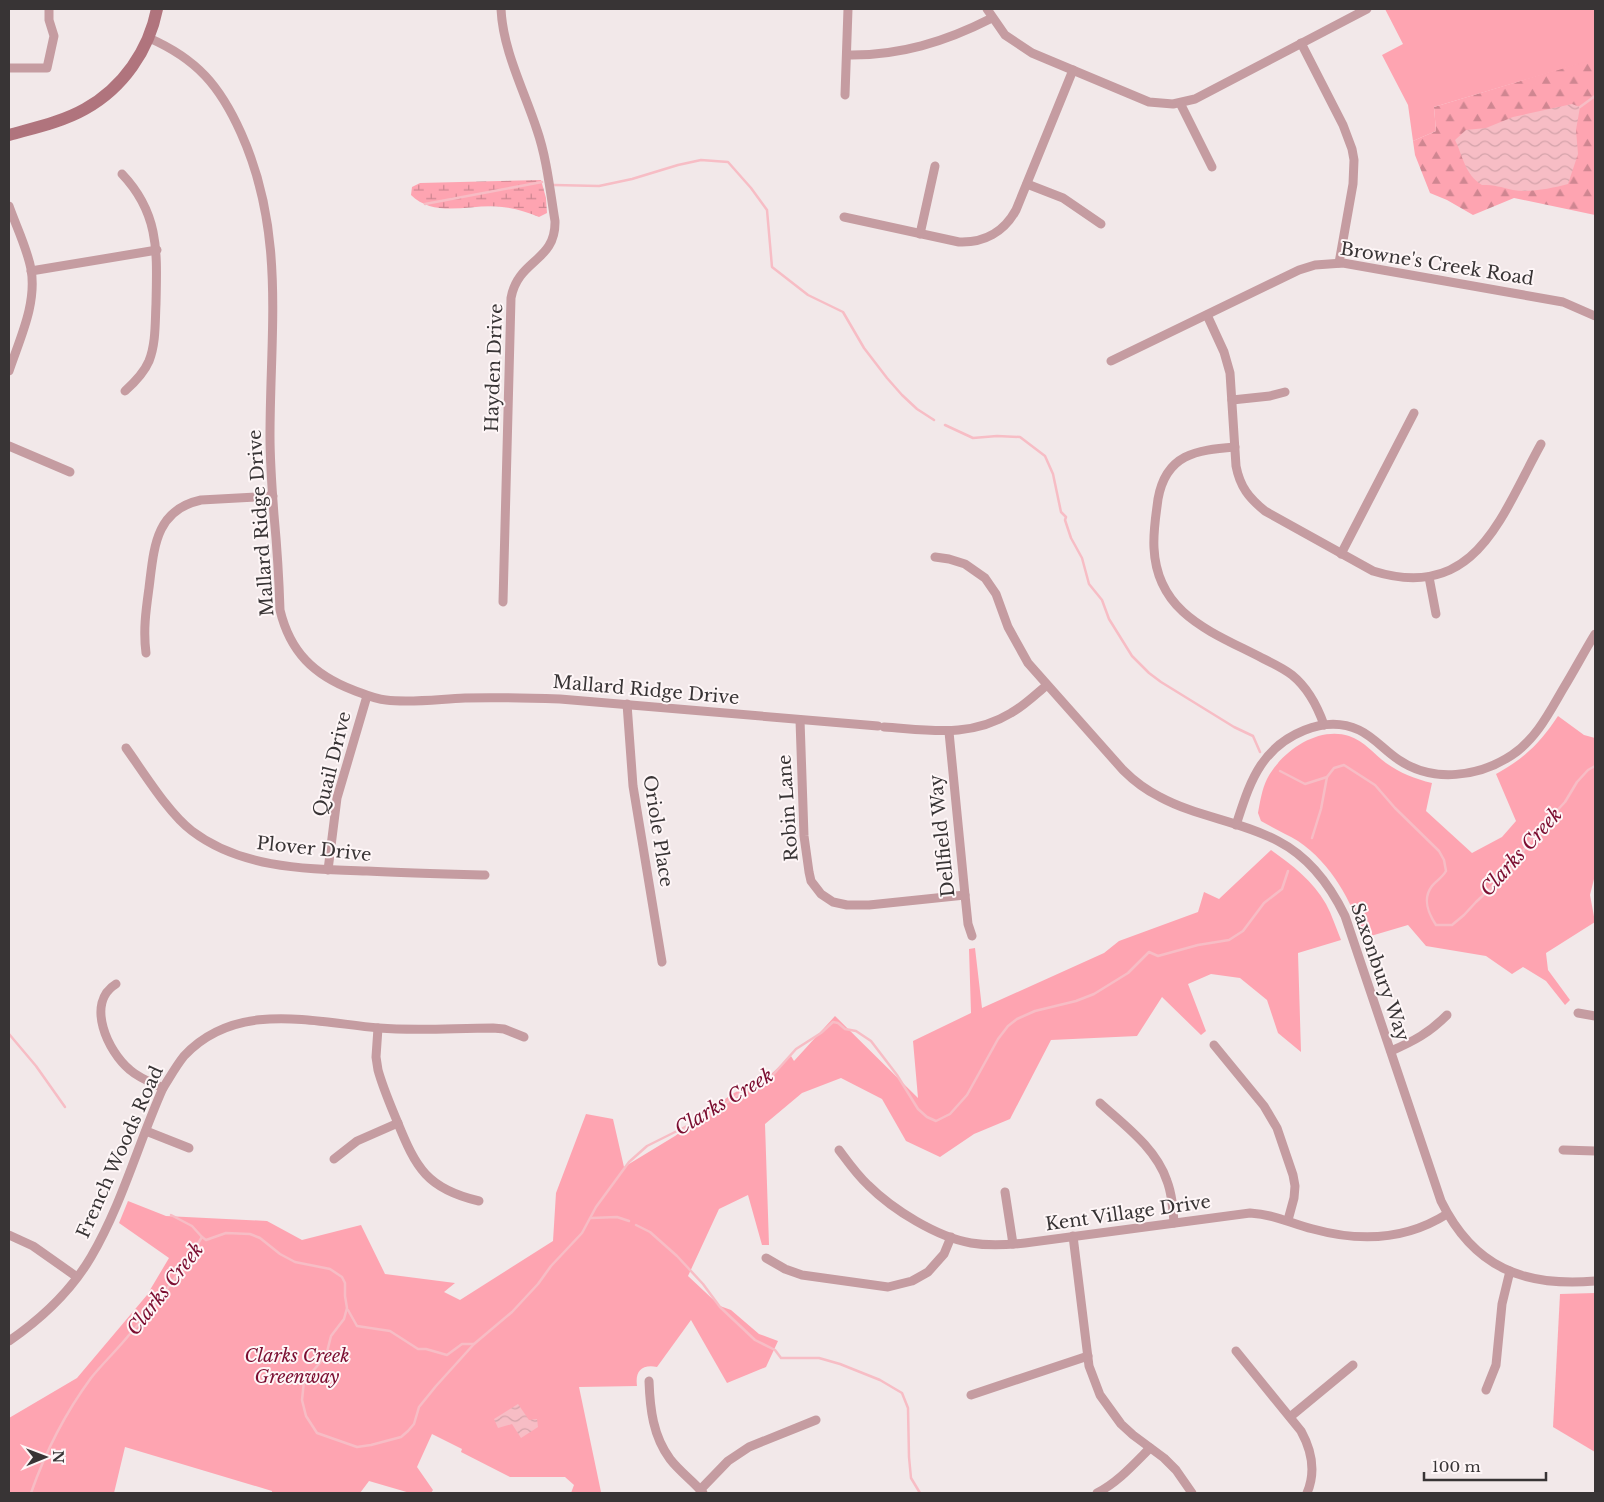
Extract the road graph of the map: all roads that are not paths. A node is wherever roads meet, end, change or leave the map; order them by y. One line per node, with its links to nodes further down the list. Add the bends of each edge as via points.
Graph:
1 (49, 9): 11 (street, via 54,36 47,68)
2 (158, 9): 8 (main road)
3 (501, 9): 43 (street, Hayden Drive, via 506,44 538,132 556,221 553,239 545,252 520,276 511,298)
4 (848, 9): 10 (street)
5 (987, 9): 7 (street)
6 (1367, 9): 9 (street)
7 (992, 18): 10 (street, via 918,48 886,54); 12 (street, via 1006,35 1032,54)
8 (149, 38): 15 (main road, via 129,70 101,98 62,119); 39 (street, Mallard Ridge Drive, via 190,61 217,90 236,121 264,197 274,309 270,434)
9 (1301, 43): 14 (street, via 1195,99); 25 (street, via 1343,125 1354,160)
10 (847, 55): 13 (street)
11 (9, 68)
12 (1073, 70): 14 (street, via 1149,102); 19 (street)
13 (845, 96)
14 (1180, 103): 17 (street)
15 (9, 135)
16 (935, 166): 23 (street)
17 (1212, 167)
18 (122, 174): 24 (street, via 147,210)
19 (1027, 184): 22 (street, via 1063,198); 23 (street, via 1013,215 987,238 959,242)
20 (9, 206): 26 (street)
21 (844, 217): 23 (street)
22 (1101, 224)
23 (920, 234)
24 (157, 250): 26 (street); 31 (street, via 153,347 145,368)
25 (1339, 263): 27 (street, Browne's Creek Road, via 1299,270); 28 (street, Browne's Creek Road, via 1563,302)
26 (31, 271): 30 (street, via 30,312)
27 (1207, 315): 29 (street, Browne's Creek Road); 33 (street, via 1228,365)
28 (1595, 316)
29 (1111, 361)
30 (9, 371)
31 (126, 391)
32 (1285, 392): 33 (street)
33 (1232, 400): 37 (street)
34 (1414, 414): 40 (street)
35 (1541, 444): 42 (street, via 1491,536 1465,562)
36 (9, 446): 38 (street)
37 (1235, 447): 40 (street, via 1238,478 1250,499); 51 (street, via 1194,452 1169,470 1161,487 1155,524 1157,570 1175,604 1190,618 1285,670 1302,684 1316,704)
38 (70, 472)
39 (273, 496): 46 (street, via 191,502 166,521 155,542 152,560 144,623); 48 (street, Mallard Ridge Drive, via 280,610 289,636 316,671)
40 (1342, 554): 42 (street, via 1373,571 1390,576)
41 (936, 557): 47 (street, Saxonbury Way, via 966,564 985,578 996,594 1018,647)
42 (1429, 577): 44 (street)
43 (503, 602)
44 (1436, 614)
45 (1594, 640): 51 (street, via 1533,736 1513,754 1486,768 1458,775 1426,772 1400,761 1358,730 1336,724)
46 (146, 653)
47 (1047, 685): 52 (street, Mallard Ridge Drive, via 1016,710 995,721); 54 (street, Saxonbury Way, via 1137,783 1174,804)
48 (367, 696): 49 (street, Mallard Ridge Drive, via 388,700 515,697); 55 (street, Quail Drive, via 337,798)
49 (627, 704): 50 (street, Mallard Ridge Drive); 59 (street, Oriole Place, via 633,786)
50 (800, 720): 52 (street, Mallard Ridge Drive); 57 (street, Robin Lane, via 804,836 812,881 821,894 846,905)
51 (1324, 725): 54 (street, via 1292,736 1265,760 1251,783)
52 (949, 732): 57 (street, Dellfield Way)
53 (126, 748): 55 (street, Plover Drive, via 178,818 205,840 259,862)
54 (1236, 825): 67 (street, Saxonbury Way, via 1286,846 1310,865 1329,887 1346,916)
55 (328, 870): 56 (street, Plover Drive)
56 (485, 875)
57 (965, 895): 58 (street, Dellfield Way)
58 (972, 936)
59 (662, 962)
60 (116, 984): 68 (street, via 105,993 102,1009 108,1043 130,1070)
61 (1578, 1013): 63 (street)
62 (1447, 1015): 67 (street, via 1431,1031)
63 (1595, 1016)
64 (378, 1028): 65 (street, French Woods Road, via 493,1028); 68 (street, French Woods Road, via 277,1018 245,1021 218,1031 195,1046 174,1069); 70 (street, via 378,1070)
65 (524, 1036)
66 (1214, 1045): 80 (street, via 1264,1106 1277,1128 1295,1186)
67 (1391, 1051): 79 (street, Saxonbury Way)
68 (164, 1088): 71 (street, French Woods Road)
69 (1100, 1103): 81 (street, via 1141,1140 1160,1165 1171,1193)
70 (398, 1123): 76 (street, via 357,1141); 78 (street, via 411,1155 425,1174 451,1193)
71 (146, 1131): 72 (street); 88 (street, French Woods Road, via 113,1214 91,1257)
72 (189, 1148)
73 (839, 1150): 84 (street, Kent Village Drive, via 882,1198)
74 (1563, 1150): 75 (street)
75 (1595, 1151)
76 (334, 1159)
77 (1005, 1192): 85 (street)
78 (480, 1202)
79 (1448, 1214): 80 (street, Kent Village Drive, via 1410,1232 1378,1238 1335,1235); 87 (street, Saxonbury Way, via 1476,1250)
80 (1288, 1220): 81 (street, Kent Village Drive, via 1250,1213)
81 (1174, 1222): 83 (street, Kent Village Drive)
82 (9, 1235): 88 (street, via 33,1246)
83 (1072, 1236): 85 (street, Kent Village Drive); 92 (street)
84 (951, 1237): 85 (street, Kent Village Drive, via 988,1245); 86 (street, via 944,1254 928,1272 912,1281 888,1287 802,1275)
85 (1013, 1244)
86 (766, 1258)
87 (1510, 1272): 89 (street, Saxonbury Way, via 1551,1282); 95 (street, via 1502,1304 1496,1365)
88 (76, 1277): 90 (street, French Woods Road, via 42,1316)
89 (1595, 1281)
90 (9, 1342)
91 (1236, 1351): 97 (street)
92 (1088, 1356): 96 (street); 99 (street, via 1096,1388 1108,1408 1120,1424)
93 (1352, 1365): 97 (street)
94 (649, 1381): 100 (street, via 651,1412 657,1435 670,1460)
95 (1486, 1390)
96 (971, 1395)
97 (1290, 1417): 103 (street, via 1301,1431 1310,1453 1312,1473)
98 (816, 1420): 100 (street, via 749,1447 728,1461)
99 (1150, 1448): 101 (street, via 1124,1474); 102 (street, via 1176,1470)
100 (702, 1491)
101 (1096, 1493)
102 (1192, 1493)
103 (1307, 1493)

